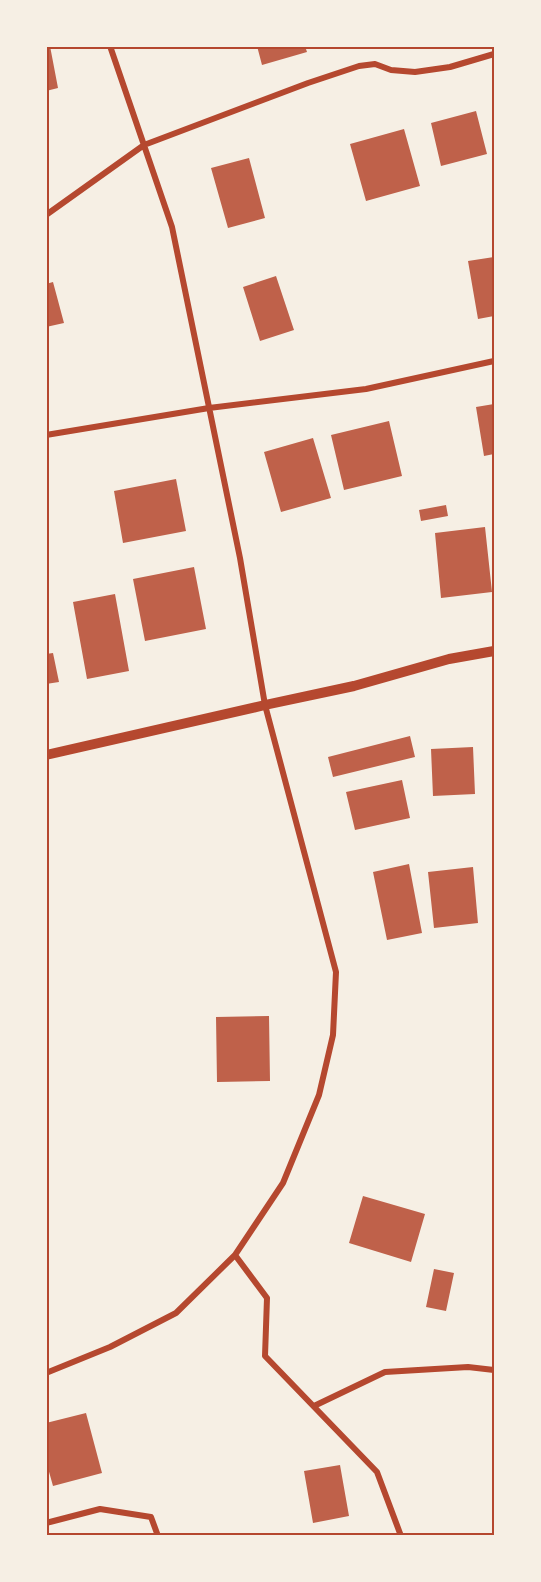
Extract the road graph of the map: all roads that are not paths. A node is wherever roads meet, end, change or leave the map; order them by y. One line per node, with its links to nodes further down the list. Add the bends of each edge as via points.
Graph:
1 (110, 46): 3 (street)
2 (495, 54): 3 (street, via 415,72 375,64 359,66)
3 (144, 145): 4 (street); 6 (street, via 172,227)
4 (46, 216)
5 (495, 361): 6 (street, via 366,389)
6 (209, 408): 7 (street); 9 (street)
7 (46, 435)
8 (495, 651): 9 (street)
9 (265, 705): 10 (street); 11 (street, via 336,972 333,1035 319,1095 283,1183)
10 (46, 755)
11 (236, 1255): 13 (street, via 176,1313 110,1347); 14 (street, via 267,1298 265,1356)
12 (495, 1370): 14 (street, via 468,1367 385,1372)
13 (46, 1373)
14 (314, 1406): 17 (street, via 377,1472)
15 (46, 1523): 16 (street, via 100,1509 151,1517)
16 (158, 1536)
17 (401, 1536)

